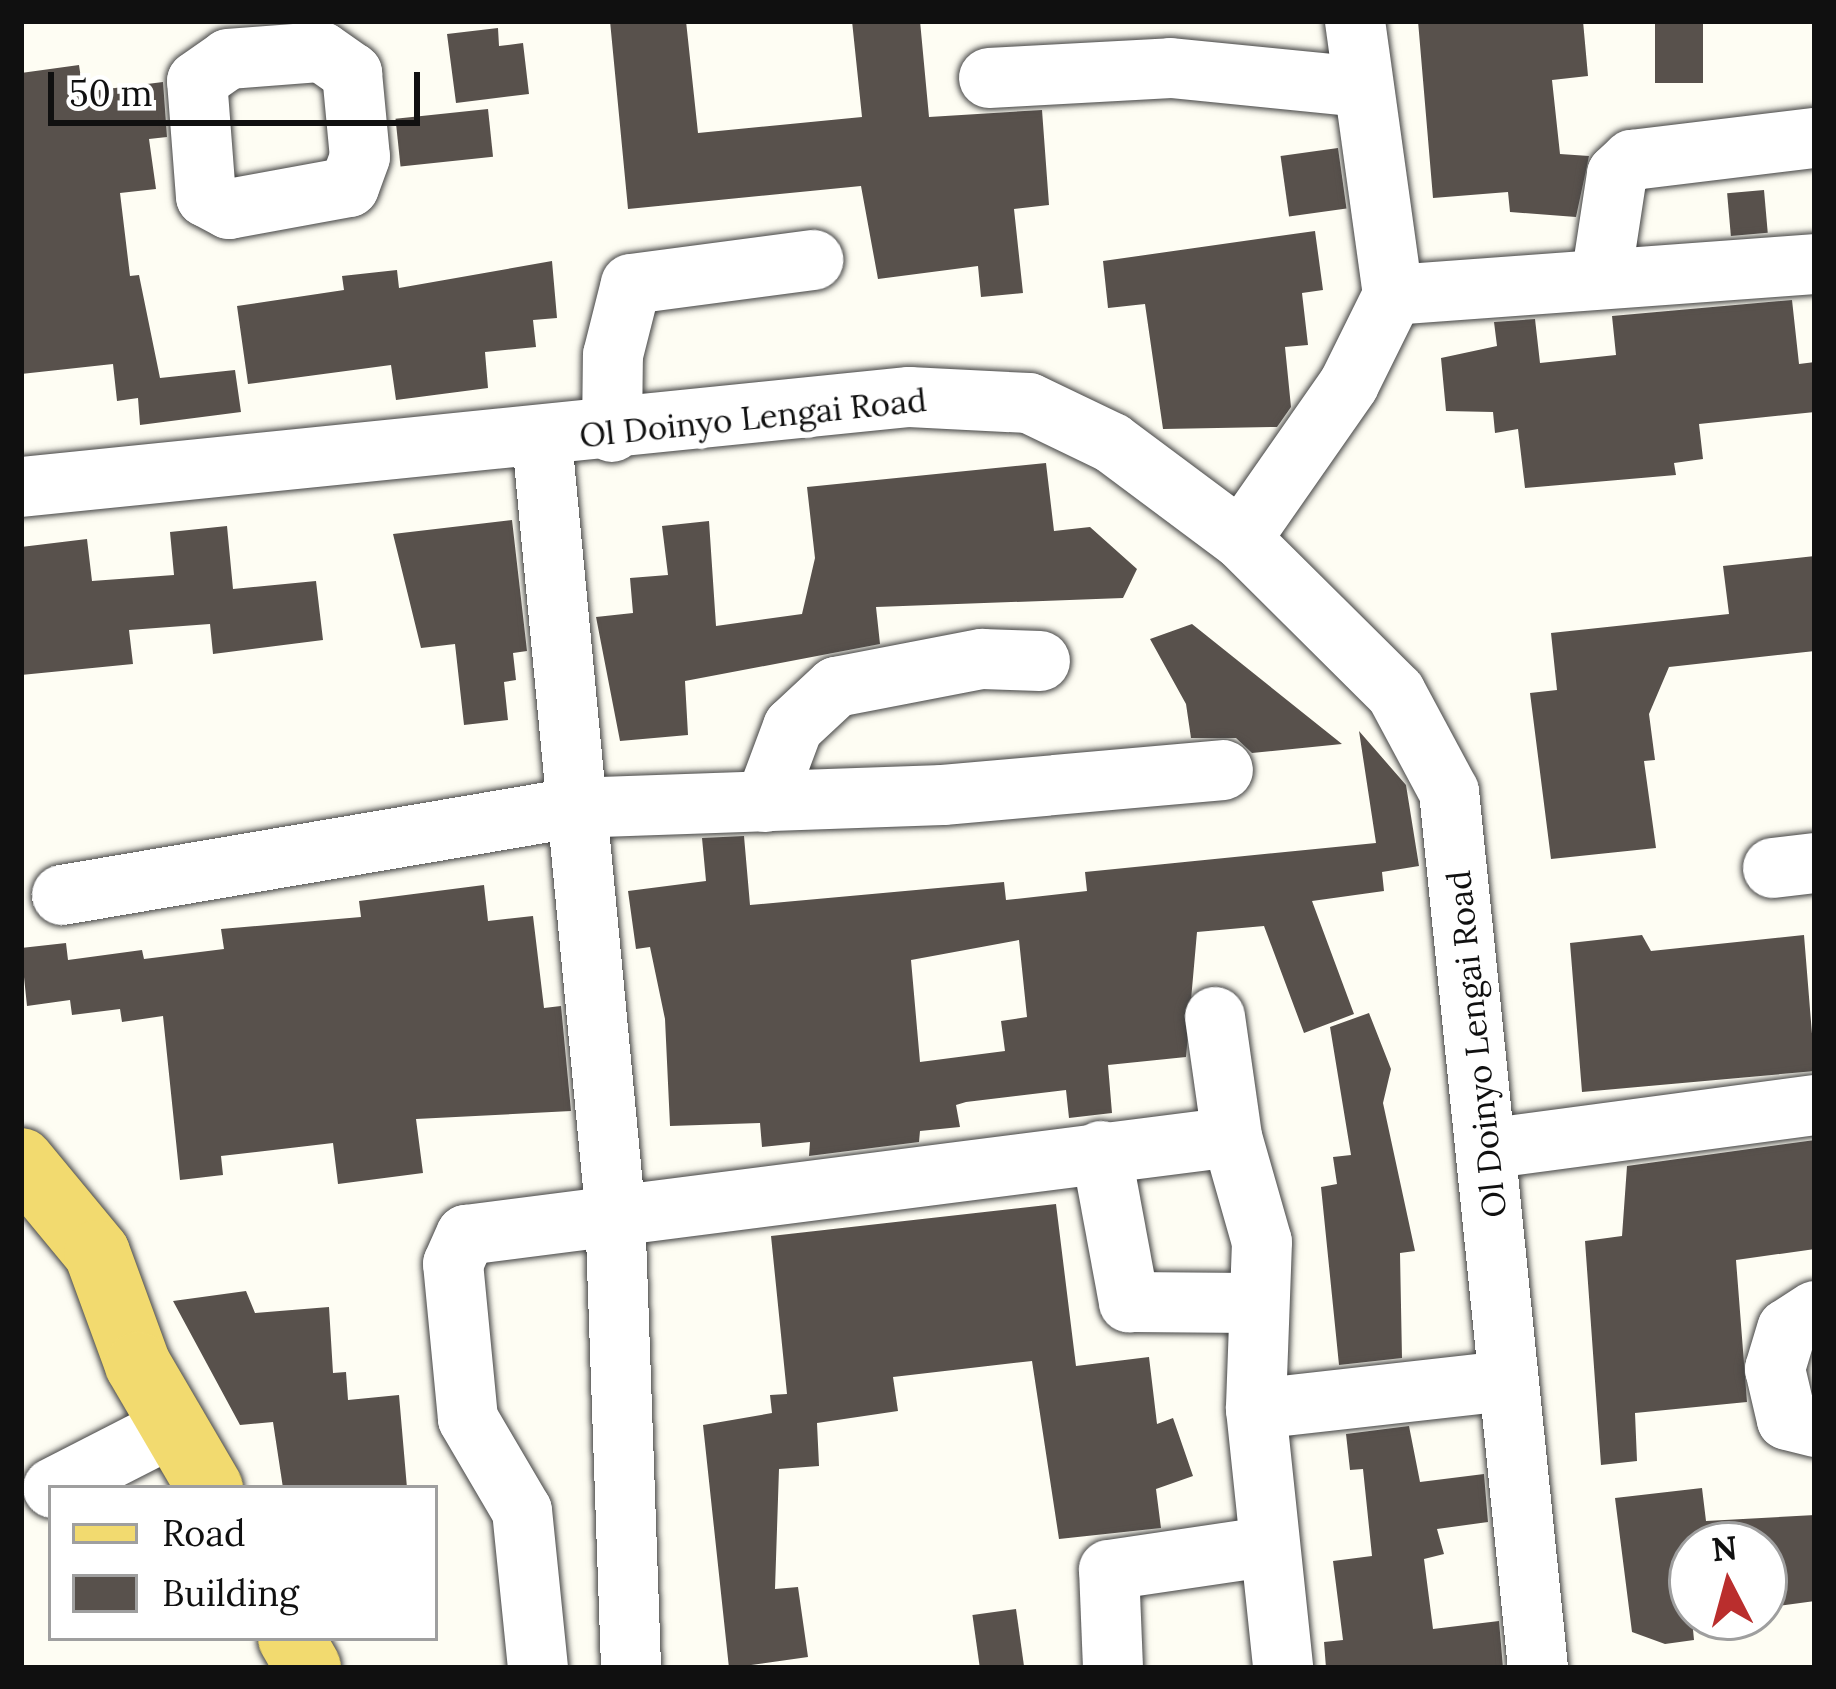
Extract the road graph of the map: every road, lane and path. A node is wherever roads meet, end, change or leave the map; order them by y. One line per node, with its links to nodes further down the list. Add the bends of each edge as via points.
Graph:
1 (1354, 21): 3 (street)
2 (989, 78): 3 (street, via 1172,68)
3 (1363, 88): 8 (street)
4 (1815, 138): 7 (street, via 1633,160 1617,174)
5 (814, 260): 9 (street, via 631,284 613,355)
6 (1815, 264): 7 (street)
7 (1601, 279): 8 (street)
8 (1393, 296): 12 (street, via 1348,384)
9 (613, 432): 10 (street, Ol Doinyo Lengai Road); 12 (street, Ol Doinyo Lengai Road, via 909,397 1029,403 1112,443)
10 (542, 440): 11 (street, Ol Doinyo Lengai Road); 16 (street)
11 (21, 488)
12 (1241, 539): 21 (street, Ol Doinyo Lengai Road, via 1396,693 1428,740 1449,792)
13 (1040, 661): 15 (street, via 982,659 836,687 793,727)
14 (1223, 770): 15 (street)
15 (765, 802): 16 (street)
16 (572, 808): 17 (street); 24 (street)
17 (62, 895)
18 (1214, 1017): 20 (street)
19 (1815, 1106): 21 (street)
20 (1232, 1137): 22 (street); 25 (street, via 1259,1213)
21 (1493, 1148): 27 (street, Ol Doinyo Lengai Road)
22 (1101, 1151): 24 (street); 25 (street, via 1129,1302)
23 (21, 1161): 29 (main road, via 97,1253 138,1365)
24 (615, 1208): 36 (street, via 482,1228 454,1249 468,1419 522,1510); 37 (street)
25 (1252, 1303): 28 (street)
26 (1815, 1311): 30 (street, via 1787,1329 1775,1369 1786,1420)
27 (1505, 1381): 28 (street); 40 (street, Ol Doinyo Lengai Road)
28 (1256, 1409): 33 (street)
29 (176, 1425): 31 (street); 32 (main road)
30 (1815, 1427)
31 (60, 1485)
32 (208, 1485)
33 (1265, 1547): 38 (street, via 1109,1570); 39 (street)
34 (293, 1641): 35 (main road)
35 (308, 1668)
36 (538, 1668)
37 (631, 1668)
38 (1113, 1668)
39 (1283, 1668)
40 (1538, 1668)

